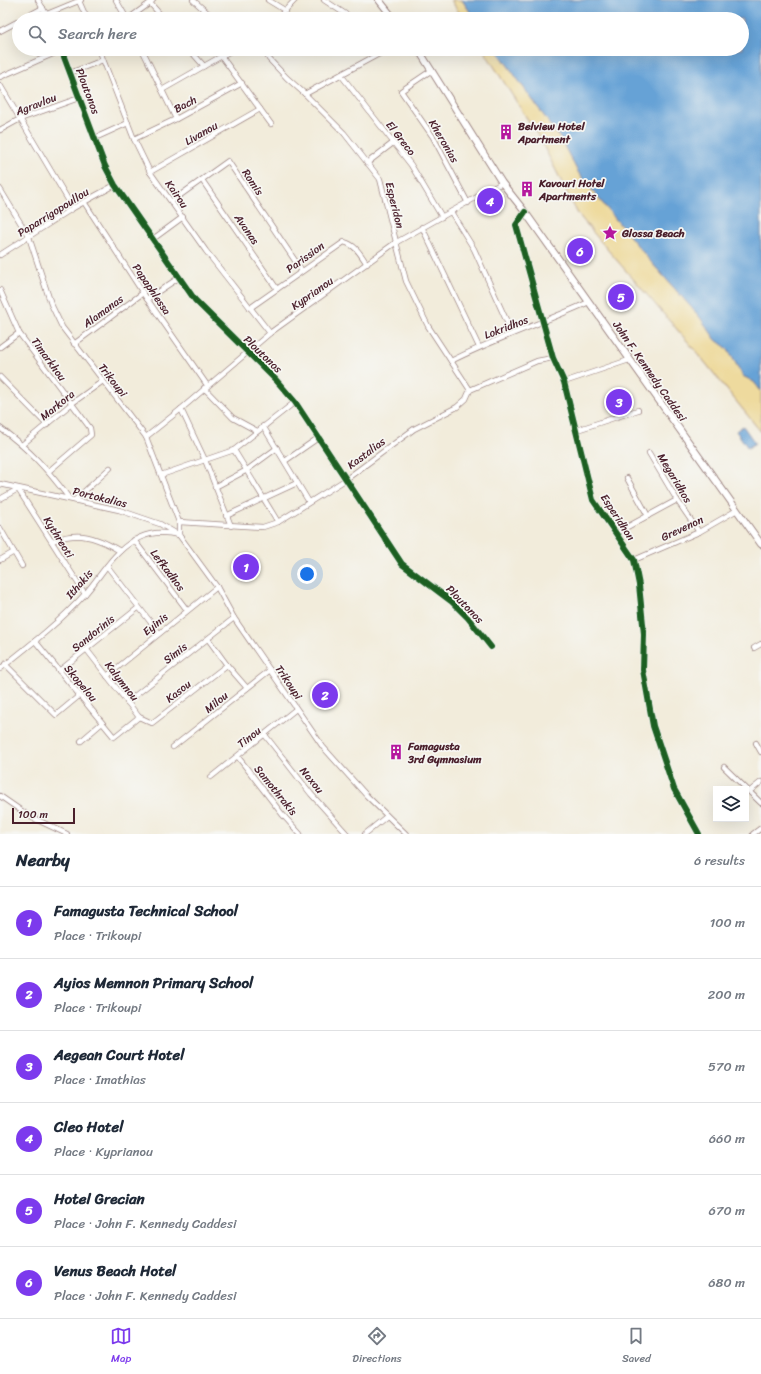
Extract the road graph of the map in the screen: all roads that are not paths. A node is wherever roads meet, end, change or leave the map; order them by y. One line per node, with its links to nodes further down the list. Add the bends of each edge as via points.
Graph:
1 (38, 0): 10 (street)
2 (80, 0): 14 (street); 15 (street)
3 (116, 0): 16 (street)
4 (193, 0): 19 (street)
5 (268, 0): 11 (street)
6 (296, 0): 11 (street)
7 (324, 0): 20 (street)
8 (378, 0): 21 (street)
9 (152, 1): 17 (street); 18 (street)
10 (43, 8): 12 (street); 13 (street)
11 (286, 11)
12 (35, 12)
13 (46, 12)
14 (56, 12)
15 (84, 12)
16 (124, 12)
17 (137, 12)
18 (159, 12)
19 (207, 12)
20 (342, 12)
21 (388, 12)
22 (12, 25): 23 (street)
23 (0, 31)
24 (47, 56): 38 (street)
25 (63, 56): 36 (street, Ploutonos)
26 (102, 56): 33 (street, Kairou)
27 (145, 56): 41 (street)
28 (195, 56): 34 (street)
29 (268, 56): 42 (street, Esperidon)
30 (375, 56): 37 (street)
31 (423, 56): 35 (street, John F. Kennedy Caddesi)
32 (222, 57): 34 (street); 39 (street)
33 (103, 60): 36 (street); 47 (street, Kairou)
34 (204, 66): 41 (street)
35 (432, 70): 56 (street, John F. Kennedy Caddesi); 61 (street, Kheronias, via 401,91 433,137)
36 (70, 73): 43 (street, Ploutonos)
37 (341, 75): 42 (street); 52 (street, El Greco)
38 (0, 77)
39 (242, 83): 44 (street); 46 (street, Bach)
40 (0, 85): 45 (street)
41 (162, 90): 46 (street)
42 (305, 94): 53 (street, Esperidon, via 344,133)
43 (79, 98): 45 (street, Agravlou); 50 (street, Ploutonos)
44 (260, 109): 48 (street); 54 (street, Livanou)
45 (20, 119): 49 (street, Agravlou); 62 (street)
46 (176, 119): 51 (street, Bach)
47 (128, 123): 50 (street); 51 (street, Kairou)
48 (271, 124)
49 (0, 130)
50 (95, 138): 57 (street, Ploutonos)
51 (134, 139): 54 (street, Kairou)
52 (393, 143): 53 (street); 66 (street, El Greco, via 411,165)
53 (367, 162): 70 (street, Esperidon, via 380,180)
54 (150, 172): 59 (street, Kairou)
55 (202, 180): 59 (street, Romis); 73 (street, Romis, via 228,160); 75 (street, Avanas)
56 (502, 183): 61 (street, Kyprianou); 64 (street, John F. Kennedy Caddesi)
57 (115, 185): 60 (street, Paparrigopoullou); 69 (street, Ploutonos)
58 (0, 189): 68 (street, Trikoupi)
59 (172, 201): 65 (street, Kairou)
60 (84, 202): 62 (street, Paparrigopoullou); 77 (street, Papaphlessa)
61 (468, 203): 63 (street, Kyprianou)
62 (73, 208): 68 (street, Paparrigopoullou)
63 (451, 212): 66 (street, Kyprianou); 86 (street, via 474,249)
64 (525, 212): 80 (street, John F. Kennedy Caddesi); 83 (street, Esperidhon, via 516,225)
65 (183, 217): 69 (street); 82 (street, Kairou)
66 (442, 217): 67 (street, Kyprianou)
67 (422, 227): 70 (street, Kyprianou); 89 (street)
68 (29, 237): 71 (street, Paparrigopoullou); 87 (street, Trikoupi, via 51,304)
69 (153, 239): 74 (street, Ploutonos)
70 (395, 243): 72 (street, Kyprianou); 93 (street, Esperidon, via 406,281 428,326)
71 (0, 255)
72 (367, 264): 73 (street, Parission, via 359,251 344,242); 85 (street, Kyprianou)
73 (302, 271): 75 (street, Parission)
74 (180, 277): 78 (street); 90 (street, Ploutonos, via 195,300)
75 (277, 289): 82 (street, Parission)
76 (0, 290): 79 (street, Timarkhou)
77 (143, 294): 78 (street, Papaphlessa); 87 (street, Alamanas)
78 (147, 298): 97 (street, Papaphlessa)
79 (5, 300): 81 (street); 84 (street, Timarkhou)
80 (589, 302): 83 (street, Lokridhos); 92 (street, John F. Kennedy Caddesi)
81 (0, 303)
82 (250, 308): 85 (street, Kairou)
83 (543, 323): 86 (street, Lokridhos); 91 (street, Esperidhon)
84 (19, 333): 88 (street); 100 (street, Timarkhou)
85 (270, 333): 90 (street, Kyprianou)
86 (512, 333): 89 (street, Lokridhos)
87 (74, 344): 95 (street, Trikoupi)
88 (0, 347)
89 (479, 347): 93 (street, Lokridhos)
90 (247, 352): 97 (street, Kyprianou); 99 (street, Ploutonos)
91 (554, 358): 96 (street, Esperidhon); 98 (street, via 537,361)
92 (629, 360): 96 (street); 132 (street, John F. Kennedy Caddesi)
93 (451, 361): 98 (street, Esperidon)
94 (0, 376): 103 (street)
95 (103, 381): 100 (street, Markora); 108 (street, Trikoupi)
96 (564, 382): 106 (street, Esperidhon)
97 (206, 387): 101 (street, Kyprianou); 107 (street, Papaphlessa, via 233,418)
98 (470, 390): 121 (street, Kastalias, via 466,399 457,407 414,429)
99 (295, 402): 104 (street); 109 (street, Ploutonos)
100 (71, 404): 103 (street, Markora); 118 (street, Timarkhou, via 90,428 91,435)
101 (182, 409): 108 (street, Kyprianou); 114 (street)
102 (638, 410): 106 (street)
103 (47, 425): 110 (street, Markora)
104 (264, 426): 107 (street); 111 (street)
105 (0, 428): 110 (street)
106 (577, 430): 140 (street, Esperidhon, via 593,500)
107 (257, 431): 112 (street)
108 (146, 436): 119 (street, Trikoupi)
109 (318, 438): 115 (street); 121 (street, Ploutonos)
110 (23, 444): 118 (street)
111 (277, 448): 115 (street); 117 (street)
112 (234, 450): 114 (street); 117 (street)
113 (649, 453): 130 (street, Megaridhos)
114 (205, 460): 119 (street); 124 (street)
115 (284, 461): 122 (street)
116 (110, 468): 129 (street)
117 (248, 470): 124 (street); 127 (street)
118 (49, 471): 126 (street)
119 (161, 475): 135 (street, Trikoupi)
120 (627, 478): 134 (street)
121 (345, 480): 131 (street, Kastalias); 161 (street, Ploutonos, via 402,564 451,601)
122 (297, 483): 127 (street); 131 (street)
123 (0, 484): 125 (street, Portokalias)
124 (215, 487): 133 (street)
125 (18, 489): 126 (street, Portokalias); 128 (street); 143 (street, Kythreoti)
126 (69, 498): 129 (street, Portokalias)
127 (264, 499): 133 (street); 136 (street)
128 (0, 500)
129 (76, 500): 141 (street, Portokalias, via 160,524)
130 (677, 500): 134 (street); 139 (street, Megaridhos)
131 (309, 502): 136 (street, Kastalias)
132 (737, 510): 139 (street, Grevenon); 144 (street, John F. Kennedy Caddesi)
133 (226, 516): 137 (street)
134 (648, 516): 140 (street)
135 (179, 522): 137 (street, Kastalias); 141 (street, Trikoupi)
136 (278, 522): 137 (street, Kastalias, via 263,527)
137 (231, 526)
138 (0, 528): 147 (street)
139 (699, 532): 149 (street, Grevenon)
140 (616, 533): 149 (street, Esperidhon)
141 (179, 535): 142 (street, Ithakis, via 151,533); 145 (street, Portokalias)
142 (134, 540): 146 (street, Ithakis); 155 (street, Lefkadhos)
143 (52, 541): 146 (street, via 74,535 109,544); 153 (street, Kythreoti)
144 (761, 544)
145 (187, 546): 152 (street, Trikoupi)
146 (120, 551): 151 (street, Ithakis)
147 (14, 552): 148 (street); 150 (street)
148 (0, 560)
149 (634, 560): 196 (street, Esperidhon, via 644,634 643,670 653,726 674,789)
150 (22, 566)
151 (106, 566): 153 (street, Ithakis); 154 (street)
152 (216, 588): 155 (street, Eyinis); 156 (street, Trikoupi)
153 (84, 594): 159 (street, Ithakis)
154 (138, 608): 157 (street); 163 (street, Sandorinis)
155 (187, 610): 157 (street, Eyinis)
156 (234, 618): 158 (street, Simis); 167 (street, Trikoupi)
157 (159, 633): 169 (street, Eyinis)
158 (208, 638): 165 (street); 172 (street, Simis)
159 (35, 641): 164 (street, Ithakis); 168 (street, Skopelou)
160 (761, 644): 162 (street)
161 (491, 647)
162 (754, 648)
163 (87, 650): 168 (street, Sandorinis); 169 (street, Kalymnou)
164 (5, 664): 166 (street, Ithakis); 171 (street, via 56,715)
165 (227, 665): 170 (street); 174 (street, Kasou, via 152,723)
166 (0, 669)
167 (270, 670): 170 (street, Milou); 173 (street, Trikoupi)
168 (60, 671): 171 (street, Skopelou)
169 (107, 676): 172 (street, Kalymnou)
170 (247, 688): 180 (street, Milou)
171 (80, 695): 175 (street, Skopelou)
172 (127, 702): 174 (street, Kalymnou)
173 (296, 709): 176 (street, Tinou); 189 (street, Trikoupi, via 323,747)
174 (139, 717): 177 (street, Kalymnou)
175 (102, 723): 177 (street, Skopelou); 178 (street)
176 (266, 735): 182 (street, Tinou); 193 (street, Naxou, via 311,794)
177 (114, 737)
178 (81, 741)
179 (756, 743): 181 (street)
180 (173, 747)
181 (761, 752)
182 (238, 757): 184 (street, Tinou); 192 (street, Samothrakis)
183 (724, 767): 186 (street)
184 (211, 777)
185 (761, 782): 186 (street)
186 (750, 791): 188 (street)
187 (0, 796): 191 (street, via 28,816)
188 (761, 803)
189 (386, 816): 194 (street); 195 (street, Trikoupi)
190 (761, 828): 197 (street)
191 (67, 834)
192 (300, 834)
193 (347, 834)
194 (365, 834)
195 (406, 834)
196 (699, 834)
197 (753, 834)

